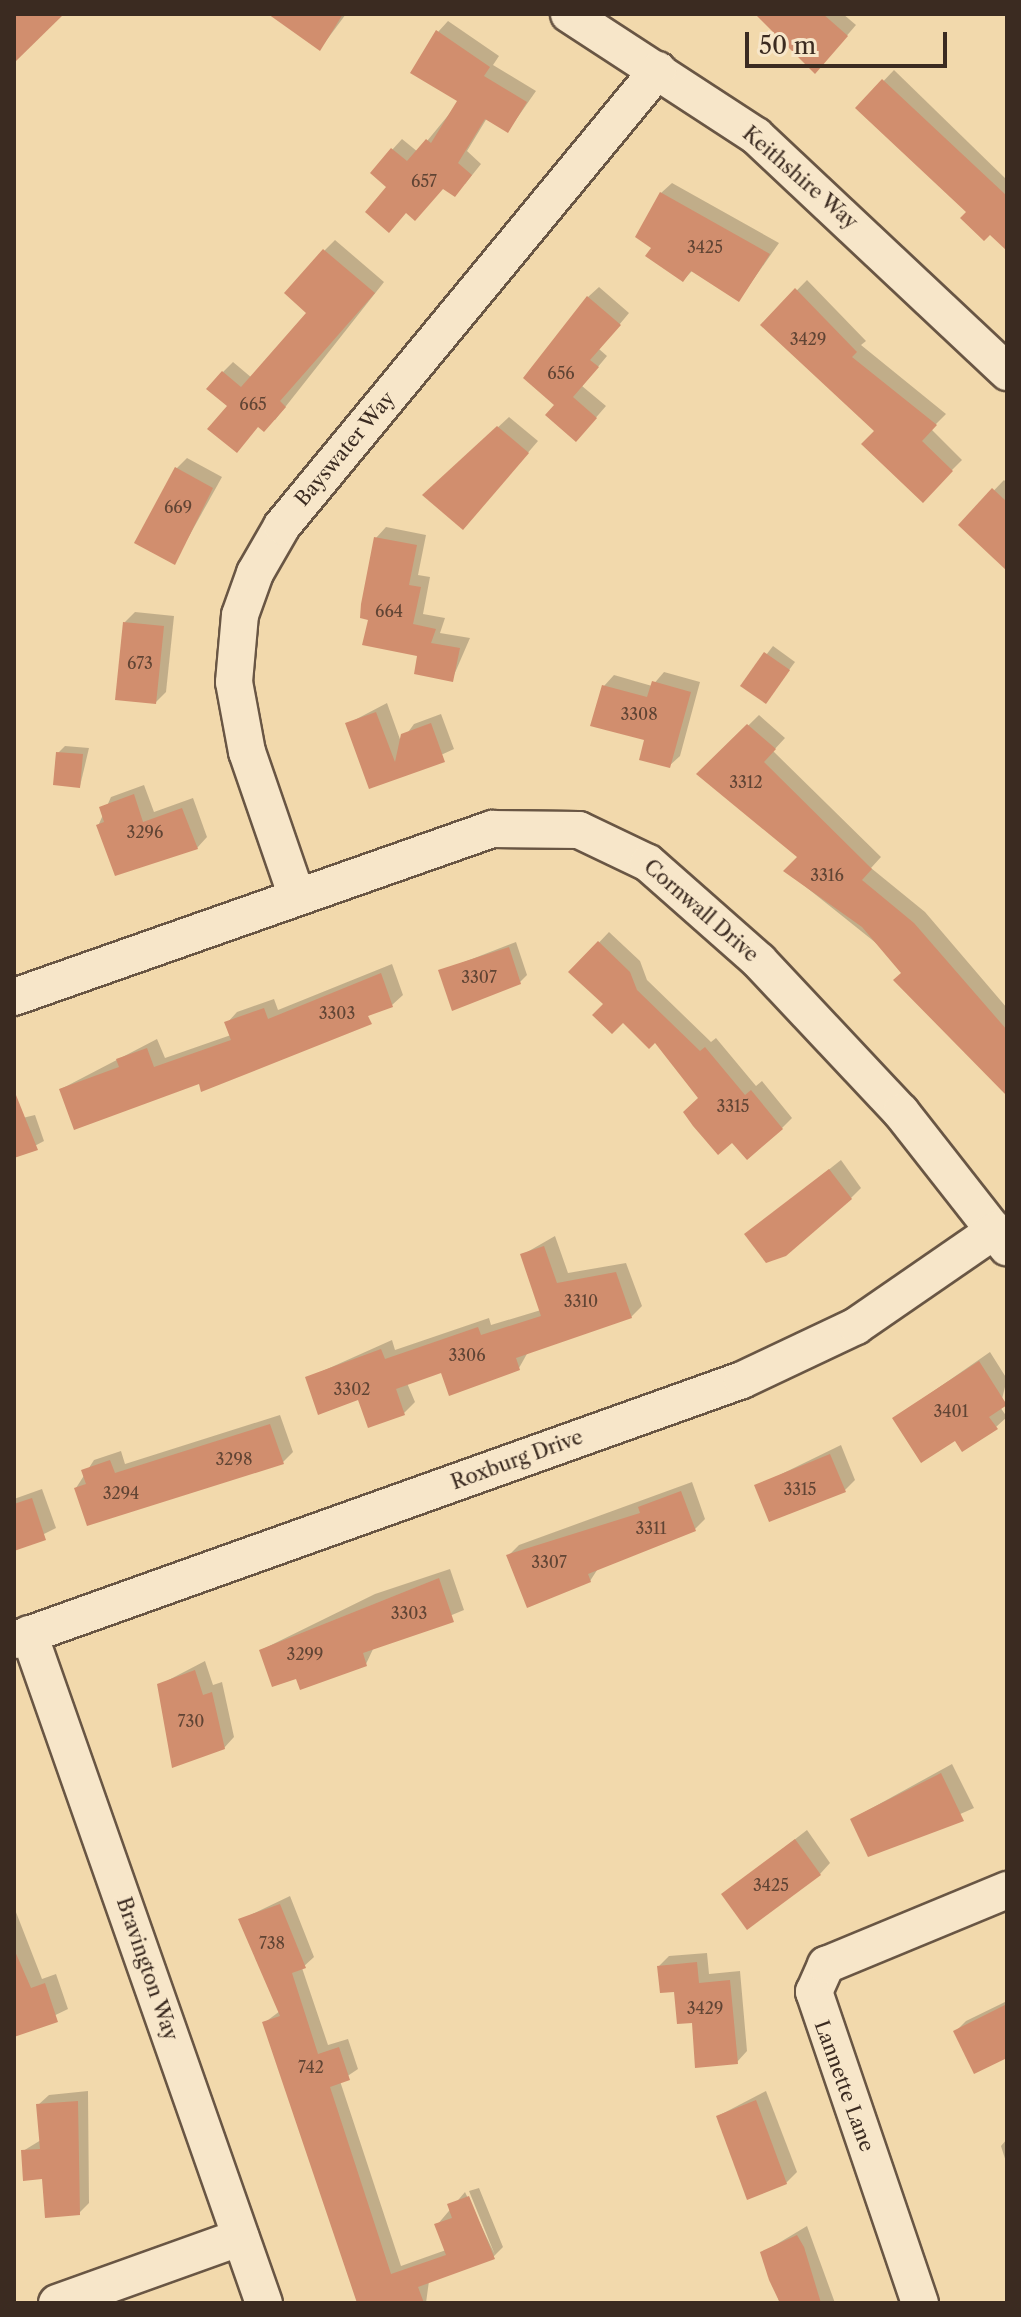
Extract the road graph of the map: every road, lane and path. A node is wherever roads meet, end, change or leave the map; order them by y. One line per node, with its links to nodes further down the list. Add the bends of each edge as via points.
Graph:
1 (569, 14): 2 (street, Keithshire Way)
2 (658, 70): 3 (street, Keithshire Way, via 756,136); 4 (street, Bayswater Way, via 282,526 255,573 240,615 234,682 247,752)
3 (1007, 372)
4 (297, 897): 5 (street, Cornwall Drive); 6 (street, Cornwall Drive, via 506,827 548,825 613,841 648,863 808,1010)
5 (14, 997)
6 (1001, 1239): 7 (street, Roxburg Drive, via 856,1326 742,1380)
7 (22, 1637): 9 (street, Bravington Way)
8 (1007, 1890): 12 (street, Lannette Lane, via 826,1965 814,1992)
9 (241, 2237): 10 (street); 11 (street, Bravington Way)
10 (57, 2303)
11 (264, 2303)
12 (920, 2303)

